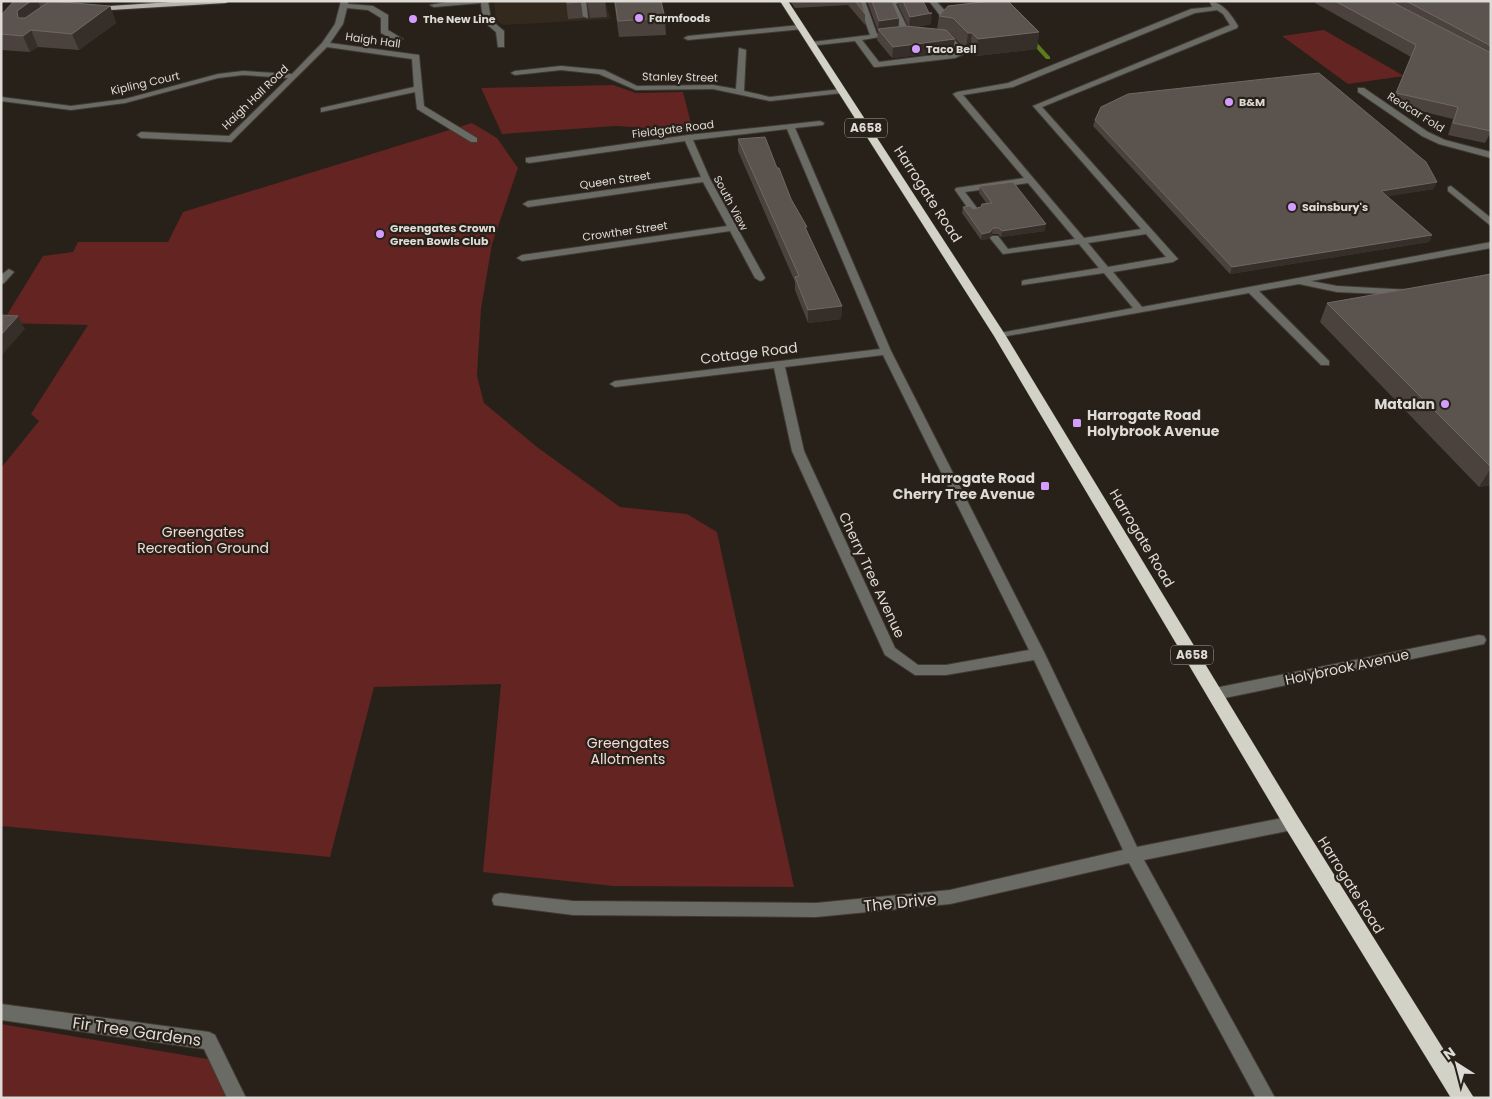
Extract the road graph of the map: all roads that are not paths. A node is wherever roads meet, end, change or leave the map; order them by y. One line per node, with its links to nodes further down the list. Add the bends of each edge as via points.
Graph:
1 (226, 1): 12 (main road)
2 (483, 1): 10 (street); 23 (street, via 487,21 500,30)
3 (582, 1): 13 (street)
4 (784, 1): 15 (highway, Harrogate Road / A658)
5 (862, 1): 17 (street)
6 (899, 1): 16 (street, via 892,2)
7 (932, 1): 14 (street, via 949,16)
8 (1209, 1): 11 (street)
9 (345, 4): 20 (street, via 370,8 385,17 384,31); 22 (street, Haigh Hall Road, via 339,24)
10 (434, 4)
11 (1219, 8): 41 (street, via 1194,11 1010,85 957,94); 47 (street, via 1234,26 1037,106)
12 (84, 9)
13 (585, 16)
14 (939, 23)
15 (800, 27): 18 (street); 21 (highway, Harrogate Road / A658)
16 (906, 32): 17 (street); 19 (street, via 948,38 962,53 877,65)
17 (874, 36): 19 (street)
18 (688, 38)
19 (857, 38): 21 (street)
20 (399, 39)
21 (812, 44): 29 (highway, Harrogate Road / A658)
22 (325, 45): 26 (street, Haigh Hall Road); 27 (street, Haigh Hall, via 416,57)
23 (501, 45)
24 (742, 50): 30 (street)
25 (515, 74): 30 (street, Stanley Street, via 561,68 601,72 636,88 713,87)
26 (294, 76): 31 (street, Kipling Court, via 243,73 218,76 125,101 71,108); 35 (street, Haigh Hall Road, via 231,139)
27 (418, 89): 32 (street); 37 (street, Haigh Hall, via 420,107)
28 (1361, 90): 38 (street, Redcar Fold, via 1425,134)
29 (842, 91): 30 (street, Stanley Street, via 770,99); 61 (highway, Harrogate Road / A658)
30 (740, 92)
31 (1, 99)
32 (324, 110)
33 (820, 123): 34 (street, Fieldgate Road)
34 (790, 127): 36 (street, Fieldgate Road); 62 (street)
35 (141, 135)
36 (688, 138): 39 (street, Fieldgate Road); 40 (street, South View)
37 (474, 140)
38 (1491, 155)
39 (529, 160)
40 (706, 179): 43 (street, Queen Street); 46 (street, South View)
41 (1030, 180): 44 (street, via 959,190); 49 (street)
42 (1451, 189): 45 (street)
43 (528, 204)
44 (975, 212)
45 (1491, 223)
46 (732, 228): 51 (street, Crowther Street); 54 (street, South View)
47 (1148, 231): 49 (street); 52 (street, via 1173,258)
48 (995, 238): 49 (street, via 1006,252)
49 (1083, 241): 52 (street)
50 (1491, 245): 56 (street)
51 (522, 258)
52 (1107, 270): 57 (street); 60 (street)
53 (9, 272): 55 (street)
54 (760, 278)
55 (1, 281)
56 (1293, 282): 58 (street); 59 (street, via 1337,289)
57 (1025, 283)
58 (1251, 289): 60 (street); 64 (street)
59 (1419, 291)
60 (1140, 310): 61 (street)
61 (1000, 336): 68 (highway, Harrogate Road / A658)
62 (886, 352): 63 (street, Cottage Road); 67 (street)
63 (779, 364): 65 (street, Cottage Road); 67 (street, Cherry Tree Avenue, via 798,451 890,651 915,670 946,670)
64 (1325, 364)
65 (615, 384)
66 (1479, 640): 68 (street, Holybrook Avenue)
67 (1038, 654): 70 (street)
68 (1215, 694): 69 (highway, Harrogate Road / A658)
69 (1292, 824): 70 (street, The Drive); 75 (highway, Harrogate Road / A658)
70 (1133, 855): 71 (street, The Drive, via 950,897 816,910 573,908); 74 (street)
71 (500, 900)
72 (1, 1012): 73 (street, Fir Tree Gardens, via 209,1041)
73 (237, 1098)
74 (1266, 1098)
75 (1463, 1098)

